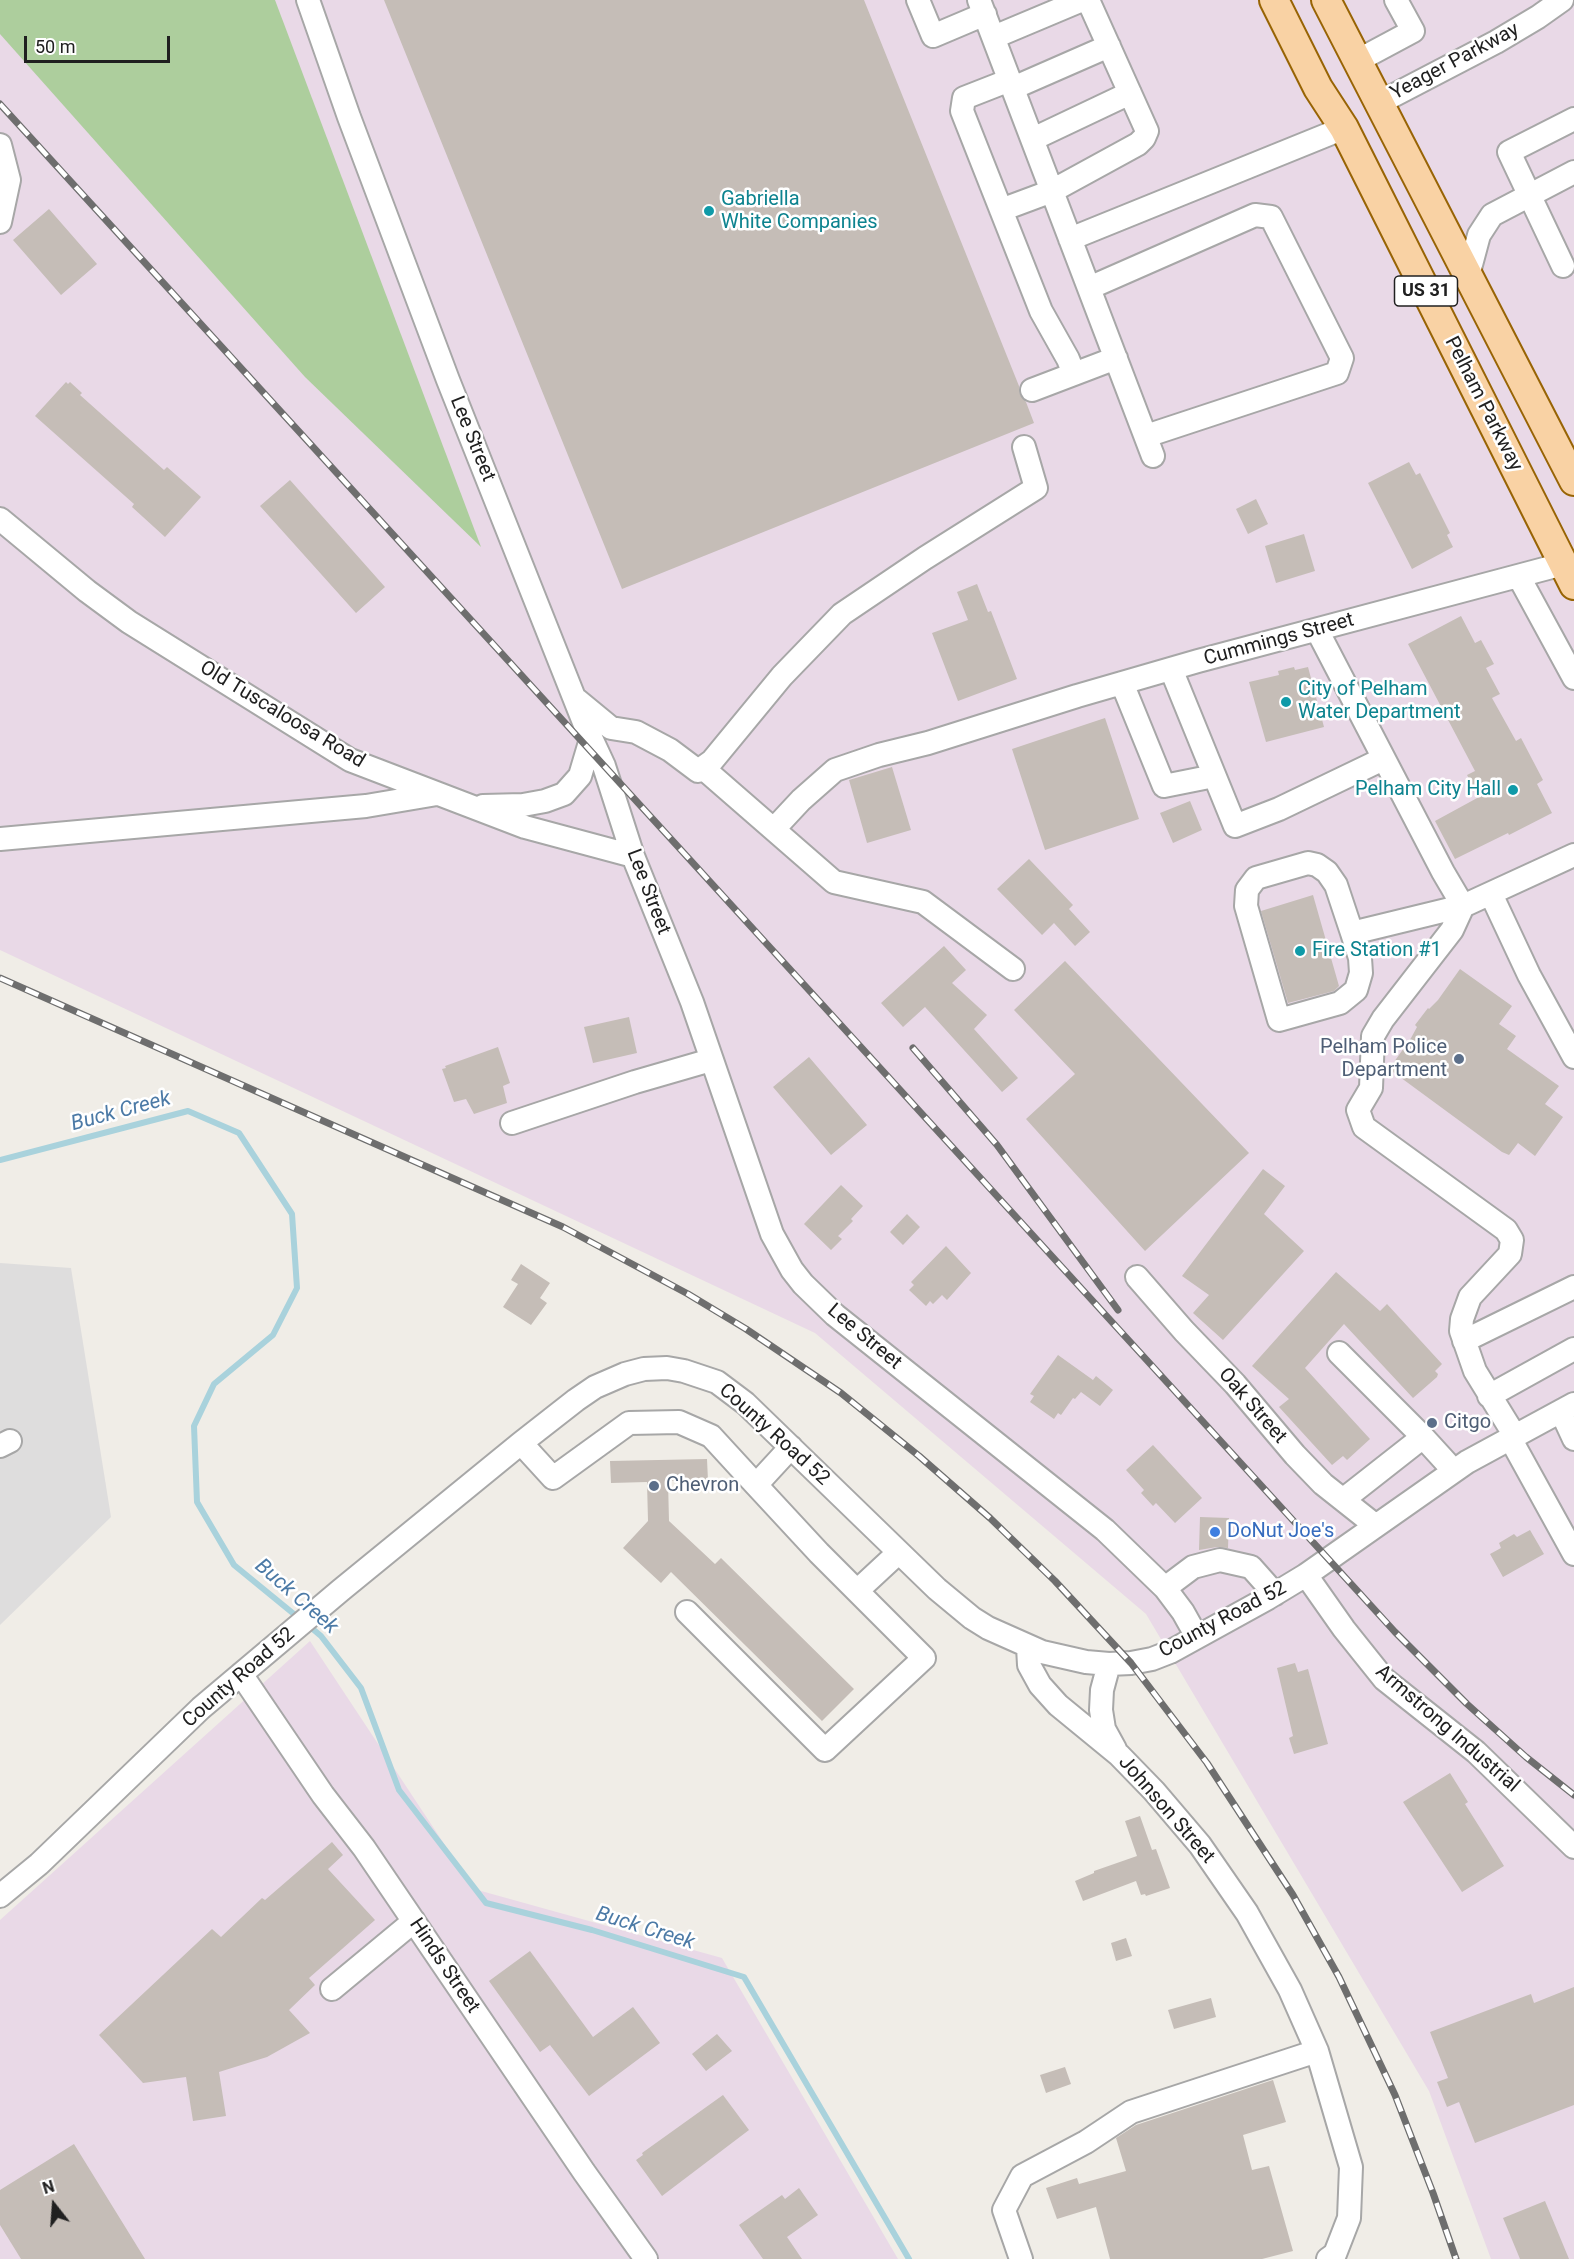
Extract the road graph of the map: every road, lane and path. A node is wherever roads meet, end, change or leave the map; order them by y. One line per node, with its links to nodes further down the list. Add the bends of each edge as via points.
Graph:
1 (308, 0): 42 (street, Lee Street, via 448,380)
2 (918, 0): 9 (street, via 933,36)
3 (1082, 0): 11 (street)
4 (1089, 0): 12 (street)
5 (1274, 0): 18 (main road, Pelham Parkway / US 31, via 1318,88)
6 (1326, 0): 13 (main road, US 31)
7 (1396, 0): 13 (street, via 1413,31)
8 (1562, 0): 10 (street, Yeager Parkway)
9 (982, 7): 11 (street)
10 (1538, 7): 16 (street, Yeager Parkway, via 1496,42)
11 (994, 37): 14 (street)
12 (1109, 46): 14 (street); 15 (street)
13 (1357, 61): 16 (main road, US 31)
14 (1012, 84): 19 (street); 24 (street, via 964,98 962,111)
15 (1130, 93): 19 (street); 22 (street, via 1147,131 1144,138)
16 (1379, 103): 18 (main road); 28 (main road, US 31)
17 (1574, 119): 23 (street, via 1509,152)
18 (1344, 129): 26 (street); 36 (main road, Pelham Parkway / US 31)
19 (1033, 139): 22 (street)
20 (0, 145): 25 (street, via 9,180)
21 (1574, 172): 23 (street)
22 (1052, 191): 24 (street); 26 (street)
23 (1530, 195): 27 (street); 28 (street, via 1492,215 1479,236)
24 (1001, 210): 31 (street, via 1041,311)
25 (0, 222)
26 (1070, 239): 29 (street)
27 (1563, 266)
28 (1468, 276): 34 (main road, US 31)
29 (1089, 288): 30 (street); 30 (street, via 1255,215 1271,217 1342,358 1337,372 1149,446)
30 (1116, 357): 31 (street)
31 (1074, 374): 32 (street)
32 (1032, 390)
33 (1024, 447): 45 (street, via 1036,488 843,614 782,676)
34 (1570, 465)
35 (0, 519): 47 (street, Old Tuscaloosa Road, via 129,622 350,760)
36 (1570, 569): 37 (street, Cummings Street)
37 (1519, 577): 38 (street, Cummings Street); 40 (street)
38 (1317, 630): 39 (street, Cummings Street); 44 (street)
39 (1171, 669): 41 (street, Cummings Street); 46 (street)
40 (1574, 678)
41 (1122, 683): 46 (street, via 1164,786); 48 (street, Cummings Street, via 836,771 801,800)
42 (576, 699): 43 (street, Lee Street); 45 (street, via 611,728 636,732 698,771)
43 (591, 739): 47 (street, via 580,776 564,794 545,801 502,807); 51 (street, Lee Street, via 604,766)
44 (1383, 759): 46 (street, via 1235,826); 53 (street)
45 (703, 768): 48 (street)
46 (1215, 776)
47 (439, 794): 49 (street, via 366,806); 51 (street, Old Tuscaloosa Road, via 525,827)
48 (774, 830): 55 (street, via 834,882 923,902)
49 (0, 839)
50 (1574, 855): 52 (street)
51 (633, 856): 57 (street, Lee Street)
52 (1491, 894): 53 (street); 56 (street, via 1529,975)
53 (1463, 906): 54 (street); 61 (street, via 1452,930 1373,1036 1371,1088 1358,1110 1364,1127 1506,1230 1512,1240 1510,1254 1470,1297 1462,1319)
54 (1352, 933): 54 (street, via 1361,965 1356,990 1340,1003 1279,1020 1246,906 1247,890 1256,878 1308,863 1317,865 1328,872 1336,885)
55 (1013, 969)
56 (1572, 1048)
57 (711, 1060): 58 (street); 78 (street, Lee Street, via 772,1234 803,1284 871,1345 1087,1514)
58 (512, 1123)
59 (1137, 1277): 73 (street, Oak Street, via 1295,1455)
60 (1574, 1287): 61 (street)
61 (1464, 1341): 64 (street, via 1474,1371)
62 (1574, 1349): 64 (street)
63 (1339, 1353): 66 (street)
64 (1489, 1396): 67 (street)
65 (1567, 1408): 67 (street, County Road 52); 68 (street)
66 (1423, 1437): 71 (street); 73 (street)
67 (1512, 1437): 71 (street, County Road 52); 76 (street)
68 (1574, 1439)
69 (521, 1443): 70 (street, County Road 52, via 595,1387 644,1369 667,1368 717,1382); 72 (street, via 553,1478 629,1423 679,1422 711,1436); 85 (street, County Road 52)
70 (791, 1447): 72 (street); 75 (street, County Road 52)
71 (1454, 1471): 74 (street, County Road 52)
72 (756, 1485): 79 (street)
73 (1344, 1499): 74 (street, Oak Street)
74 (1376, 1526): 77 (street, County Road 52)
75 (898, 1553): 79 (street); 83 (street, County Road 52, via 972,1618)
76 (1574, 1554)
77 (1306, 1575): 80 (street, County Road 52); 87 (street, Armstrong Industrial, via 1384,1678 1476,1752)
78 (1165, 1588): 80 (street, via 1193,1567 1220,1560 1251,1567); 82 (street, Lee Street)
79 (857, 1591): 81 (street, via 924,1658 825,1750)
80 (1275, 1594): 82 (street, County Road 52)
81 (687, 1612)
82 (1197, 1637): 84 (street, County Road 52, via 1152,1659)
83 (1028, 1647): 84 (street, County Road 52); 86 (street, Johnson Street, via 1029,1665 1040,1685 1058,1705)
84 (1109, 1664): 86 (street, via 1101,1710 1104,1729)
85 (241, 1674): 88 (street, County Road 52); 89 (street, Hinds Street)
86 (1119, 1755): 91 (street, Johnson Street, via 1154,1791 1223,1876 1290,1990)
87 (1574, 1847)
88 (0, 1896)
89 (414, 1921): 90 (street); 92 (street, Hinds Street)
90 (332, 1989)
91 (1317, 2051): 93 (street, via 1131,2112 1023,2176 1004,2210); 94 (street, Johnson Street, via 1351,2167 1349,2218 1335,2254)
92 (646, 2259)
93 (1021, 2259)
94 (1328, 2259)

